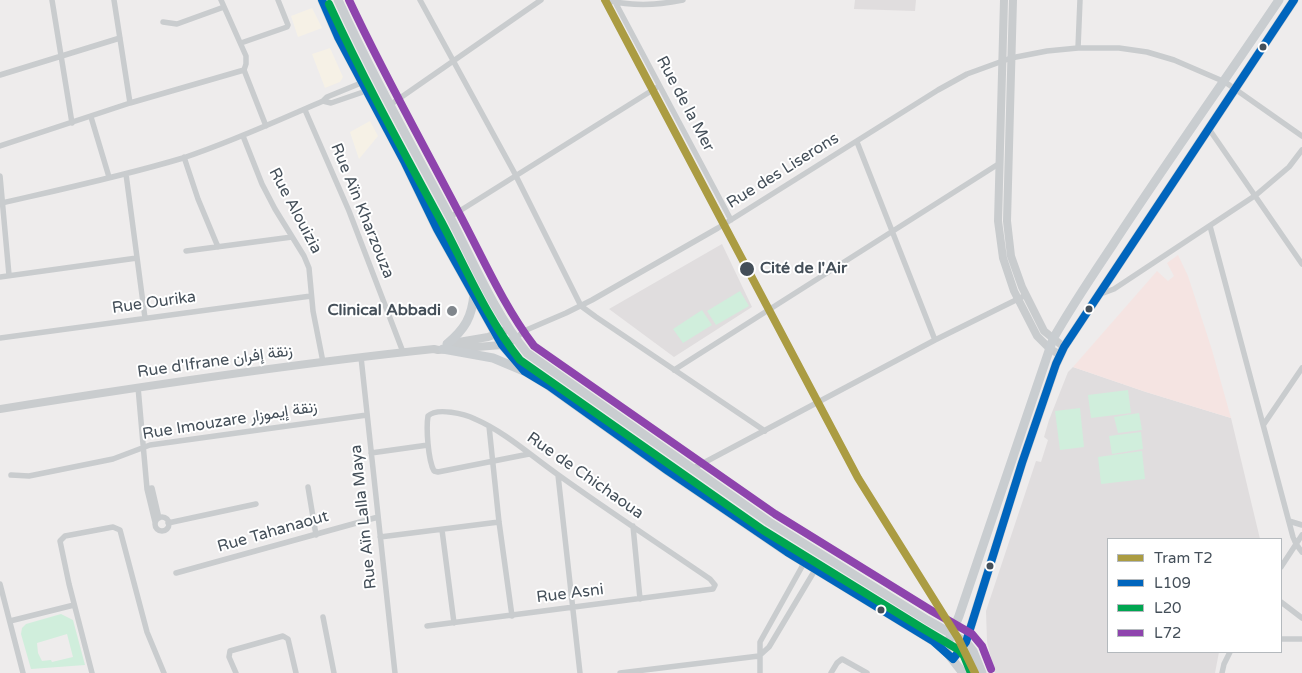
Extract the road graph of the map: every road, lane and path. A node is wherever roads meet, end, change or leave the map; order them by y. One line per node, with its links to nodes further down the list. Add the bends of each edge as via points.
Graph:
1 (52, 0): 22 (street)
2 (114, 0): 19 (street)
3 (222, 0): 17 (street)
4 (278, 0): 20 (street, via 287,27)
5 (322, 0): 28 (main road)
6 (338, 0): 35 (main road)
7 (420, 0): 24 (street)
8 (541, 0): 24 (street)
9 (604, 0): 16 (street)
10 (683, 0): 16 (street, via 644,5)
11 (1004, 0): 25 (street)
12 (1013, 0): 23 (street)
13 (1080, 0): 21 (street)
14 (1280, 0): 29 (main road)
15 (1294, 0): 31 (main road)
16 (615, 1): 30 (street, Rue de la Mer)
17 (224, 7): 18 (street, via 177,24); 20 (street)
18 (163, 22)
19 (120, 38): 22 (street); 34 (street)
20 (241, 43): 26 (street, via 247,60)
21 (1078, 48): 23 (street, Rue des Liserons); 29 (street, Rue des Liserons, via 1147,52)
22 (61, 56): 27 (street); 38 (street)
23 (1011, 58): 25 (street, Rue des Liserons); 67 (street, via 1007,221 1011,256)
24 (453, 61): 35 (street); 51 (street)
25 (1002, 61): 43 (street, Rue des Liserons, via 967,74 938,90); 47 (street)
26 (244, 70): 34 (street); 39 (street)
27 (0, 75)
28 (361, 82): 32 (main road); 33 (street)
29 (1225, 82): 31 (street, Rue des Liserons); 79 (main road, via 1143,198)
30 (659, 86): 51 (street); 56 (street, Rue de la Mer)
31 (1236, 89): 40 (main road); 42 (street, Rue des Liserons)
32 (366, 91): 33 (street, via 331,103); 66 (main road)
33 (324, 101): 36 (street)
34 (130, 103): 37 (street)
35 (390, 105): 55 (main road)
36 (304, 110): 39 (street); 83 (street, Rue Aïn Kharzouza, via 349,211)
37 (91, 117): 38 (street); 50 (street)
38 (72, 123): 44 (street)
39 (266, 126): 41 (street)
40 (1209, 129): 52 (street); 68 (main road)
41 (243, 136): 46 (street); 59 (street, Rue Alouizia, via 267,192)
42 (1302, 136)
43 (857, 142): 56 (street, Rue des Liserons); 58 (street)
44 (0, 146)
45 (1302, 150): 52 (street, via 1289,168)
46 (184, 157): 48 (street); 60 (street)
47 (1000, 163): 58 (street); 70 (street, via 999,234 1006,270)
48 (126, 174): 50 (street); 62 (street)
49 (0, 176): 53 (street)
50 (109, 177): 53 (street)
51 (515, 178): 55 (street); 71 (street)
52 (1256, 195): 57 (street); 63 (street)
53 (2, 203): 54 (street)
54 (2, 213): 64 (street)
55 (450, 217): 73 (main road)
56 (731, 220): 71 (street, Rue des Liserons)
57 (1210, 226): 68 (street, via 1114,289); 92 (street)
58 (891, 232): 78 (street); 87 (street)
59 (292, 238): 60 (street); 69 (street, Rue Alouizia, via 309,268)
60 (218, 247): 61 (street)
61 (186, 251)
62 (137, 258): 64 (street); 72 (street)
63 (1302, 264)
64 (9, 275): 65 (street)
65 (0, 276)
66 (474, 294): 75 (main road); 81 (main road, via 473,310 462,330)
67 (1026, 295): 70 (street); 79 (street)
68 (1098, 295): 82 (main road)
69 (311, 296): 72 (street, Rue Ourika); 85 (street, Rue Alouizia)
70 (1018, 299): 78 (street); 79 (street, via 1037,336)
71 (581, 306): 74 (street, Rue des Liserons); 87 (street)
72 (145, 318): 76 (street, Rue Ourika)
73 (509, 329): 74 (street); 75 (street, Rue d'Ifrane زنقة إفران); 77 (main road)
74 (524, 331): 77 (street, Rue des Liserons)
75 (496, 334): 80 (main road); 81 (street, Rue d'Ifrane زنقة إفران)
76 (0, 338)
77 (515, 339): 80 (street, Rue d'Ifrane زنقة إفران); 100 (main road, via 533,359)
78 (935, 340): 94 (street)
79 (1051, 343): 82 (street); 136 (main road)
80 (502, 344): 81 (street, Rue d'Ifrane زنقة إفران); 88 (main road)
81 (442, 347): 83 (street, Rue d'Ifrane زنقة إفران); 88 (main road, via 493,358)
82 (1062, 351): 139 (main road, via 1022,463)
83 (403, 352): 84 (street, Rue d'Ifrane زنقة إفران)
84 (362, 358): 85 (street, Rue d'Ifrane زنقة إفران); 91 (street, Rue Aïn Lalla Maya)
85 (323, 362): 89 (street, Rue d'Ifrane زنقة إفران)
86 (1302, 368): 92 (street)
87 (674, 370): 94 (street)
88 (524, 371): 118 (main road)
89 (138, 387): 90 (street, Rue d'Ifrane زنقة إفران); 96 (street)
90 (0, 408)
91 (366, 415): 96 (street, Rue Imouzare زنقة إيموزار); 97 (street, Rue Aïn Lalla Maya)
92 (1264, 424): 107 (street)
93 (490, 426): 95 (street, Rue de Chichaoua, via 459,413 431,413 427,420); 98 (street, Rue de Chichaoua); 99 (street)
94 (765, 431): 100 (street)
95 (428, 445): 97 (street); 99 (street, via 432,468 438,472)
96 (142, 447): 101 (street, Rue Imouzare زنقة إيموزار, via 112,459 29,476); 106 (street)
97 (371, 454): 105 (street, Rue Aïn Lalla Maya)
98 (529, 454): 99 (street); 102 (street, Rue de Chichaoua)
99 (493, 461): 108 (street)
100 (692, 470): 136 (main road, via 813,550)
101 (11, 475)
102 (558, 475): 111 (street, Rue de Chichaoua); 127 (street)
103 (308, 486): 113 (street)
104 (256, 504): 109 (street)
105 (378, 517): 113 (street, Rue Tahanaout); 115 (street, Rue Aïn Lalla Maya)
106 (157, 520): 109 (street, via 165,518); 109 (street, via 156,528 161,531 167,529)
107 (1289, 521): 110 (street); 116 (street)
108 (499, 522): 112 (street); 130 (street)
109 (168, 523)
110 (1302, 525)
111 (632, 526): 123 (street, Rue de Chichaoua, via 710,579); 124 (street)
112 (442, 530): 115 (street); 134 (street)
113 (316, 535): 121 (street, Rue Tahanaout)
114 (1302, 535): 116 (street)
115 (380, 537): 150 (street, Rue Aïn Lalla Maya)
116 (1296, 544): 117 (street); 119 (street)
117 (1302, 552)
118 (804, 563): 120 (main road); 142 (street, via 760,642)
119 (1282, 565)
120 (815, 570): 140 (main road); 142 (street, via 769,647)
121 (176, 574)
122 (0, 584): 128 (street)
123 (714, 585): 124 (street, Rue Asni, via 709,590)
124 (640, 599): 127 (street, Rue Asni)
125 (1282, 603): 132 (street)
126 (74, 604): 133 (street); 145 (street); 146 (street, via 60,541 64,536 116,527 120,530 146,632)
127 (572, 608): 130 (street, Rue Asni); 151 (street)
128 (7, 611): 129 (street); 133 (street)
129 (0, 613)
130 (512, 616): 134 (street, Rue Asni)
131 (323, 617): 149 (street)
132 (1302, 618)
133 (10, 621): 144 (street)
134 (454, 623): 135 (street, Rue Asni)
135 (427, 626)
136 (952, 635): 139 (main road); 140 (main road)
137 (1282, 639): 138 (street)
138 (1302, 639)
139 (966, 642): 143 (main road); 157 (main road)
140 (945, 650): 143 (main road)
141 (1230, 653): 158 (street)
142 (759, 656): 152 (street); 153 (street)
143 (953, 659): 156 (main road)
144 (23, 673)
145 (92, 673)
146 (164, 673)
147 (236, 673): 148 (street, via 228,654 231,650 286,637)
148 (296, 673)
149 (334, 673)
150 (395, 673)
151 (580, 673)
152 (620, 673)
153 (760, 673)
154 (831, 673): 155 (street, via 837,663 846,660)
155 (867, 673)
156 (963, 673)
157 (982, 673)
158 (1222, 673)

